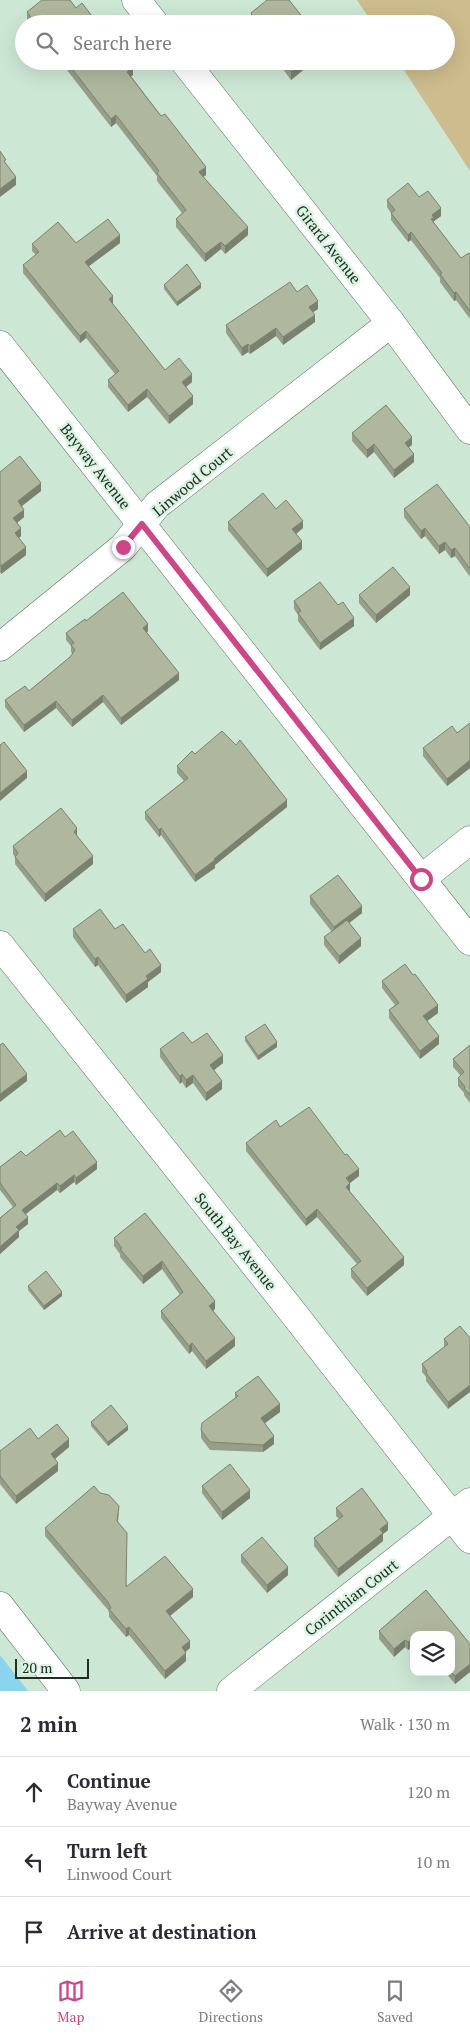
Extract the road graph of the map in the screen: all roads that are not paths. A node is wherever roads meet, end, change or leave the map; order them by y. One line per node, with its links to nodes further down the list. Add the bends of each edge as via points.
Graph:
1 (136, 0): 2 (street)
2 (148, 15)
3 (191, 70): 4 (street, Girard Avenue)
4 (392, 324): 6 (street, Girard Avenue); 7 (street, Linwood Court, via 157,505)
5 (0, 345): 7 (street, Bayway Avenue)
6 (470, 430)
7 (142, 524): 8 (street, Linwood Court, via 123,547); 10 (street, Bayway Avenue)
8 (0, 647)
9 (470, 840): 10 (street)
10 (421, 879): 11 (street, Bayway Avenue)
11 (470, 941)
12 (0, 945): 13 (street, South Bay Avenue, via 288,1306)
13 (461, 1509): 14 (street, South Bay Avenue); 17 (street, Corinthian Court)
14 (470, 1540)
15 (0, 1606): 16 (street)
16 (66, 1691)
17 (231, 1691)

